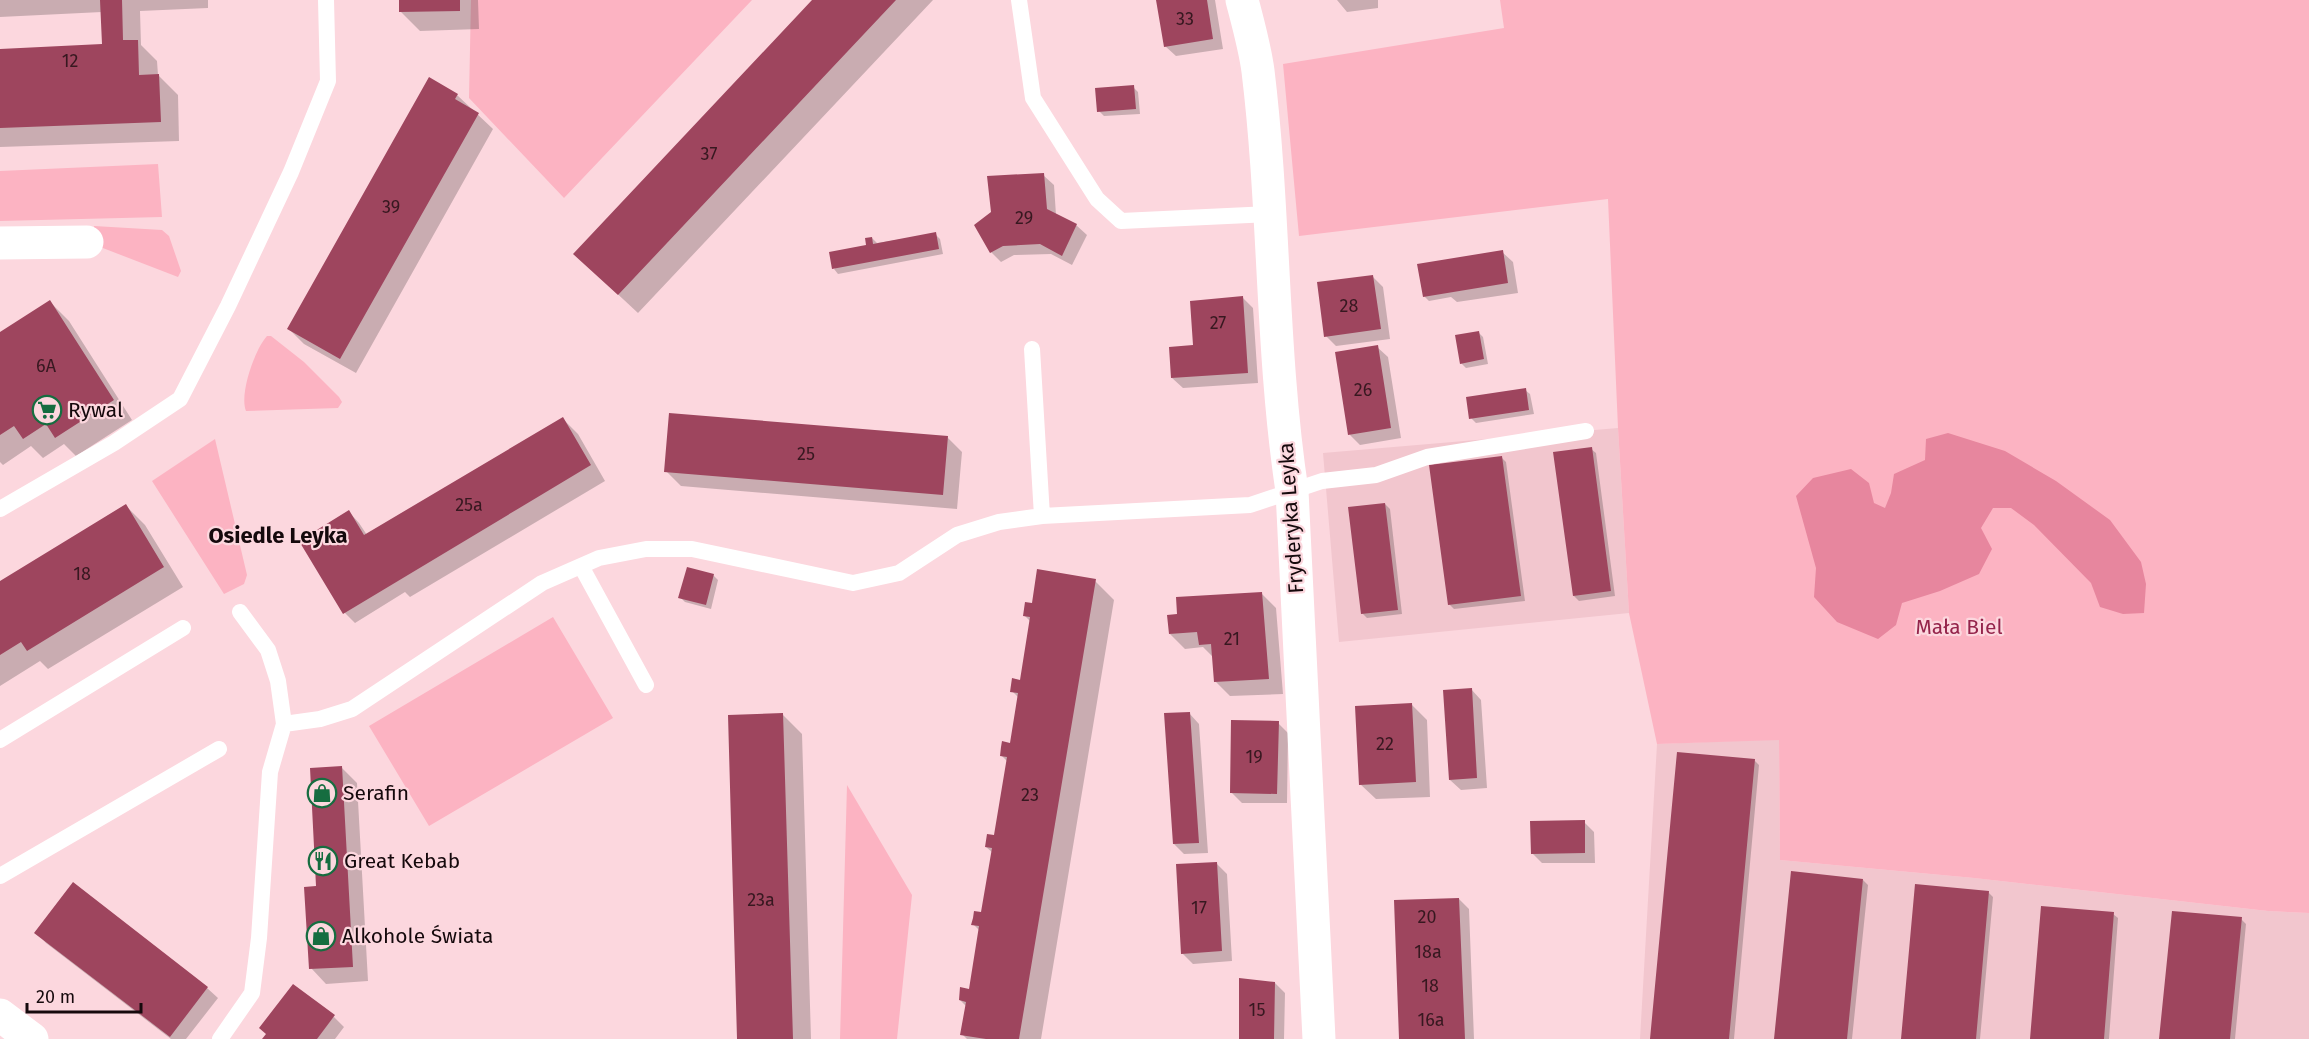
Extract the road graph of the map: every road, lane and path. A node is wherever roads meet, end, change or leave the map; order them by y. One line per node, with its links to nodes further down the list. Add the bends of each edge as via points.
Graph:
1 (326, 0): 10 (lane, via 328,81 253,255 180,399 114,443)
2 (1020, 0): 4 (lane, via 1033,98 1097,199 1121,221)
3 (1242, 0): 4 (street, Fryderyka Leyka, via 1258,69)
4 (1270, 214): 9 (street, Fryderyka Leyka)
5 (87, 242): 6 (street)
6 (0, 243)
7 (1032, 349): 11 (lane)
8 (1586, 431): 9 (lane, via 1427,457 1376,475 1322,481)
9 (1292, 490): 11 (lane, via 1250,505); 23 (street, Fryderyka Leyka)
10 (0, 509)
11 (1042, 516): 12 (lane, via 999,522 957,535 899,573 853,583 692,549 646,549 599,558)
12 (581, 566): 15 (lane); 16 (lane, via 542,583 352,709)
13 (240, 612): 16 (lane, via 268,650 278,681)
14 (183, 628): 17 (lane)
15 (646, 685)
16 (284, 724): 22 (lane, via 270,772 252,993)
17 (0, 740)
18 (219, 749): 19 (lane)
19 (0, 876)
20 (0, 1015): 21 (street)
21 (33, 1039)
22 (220, 1039)
23 (1319, 1039)

